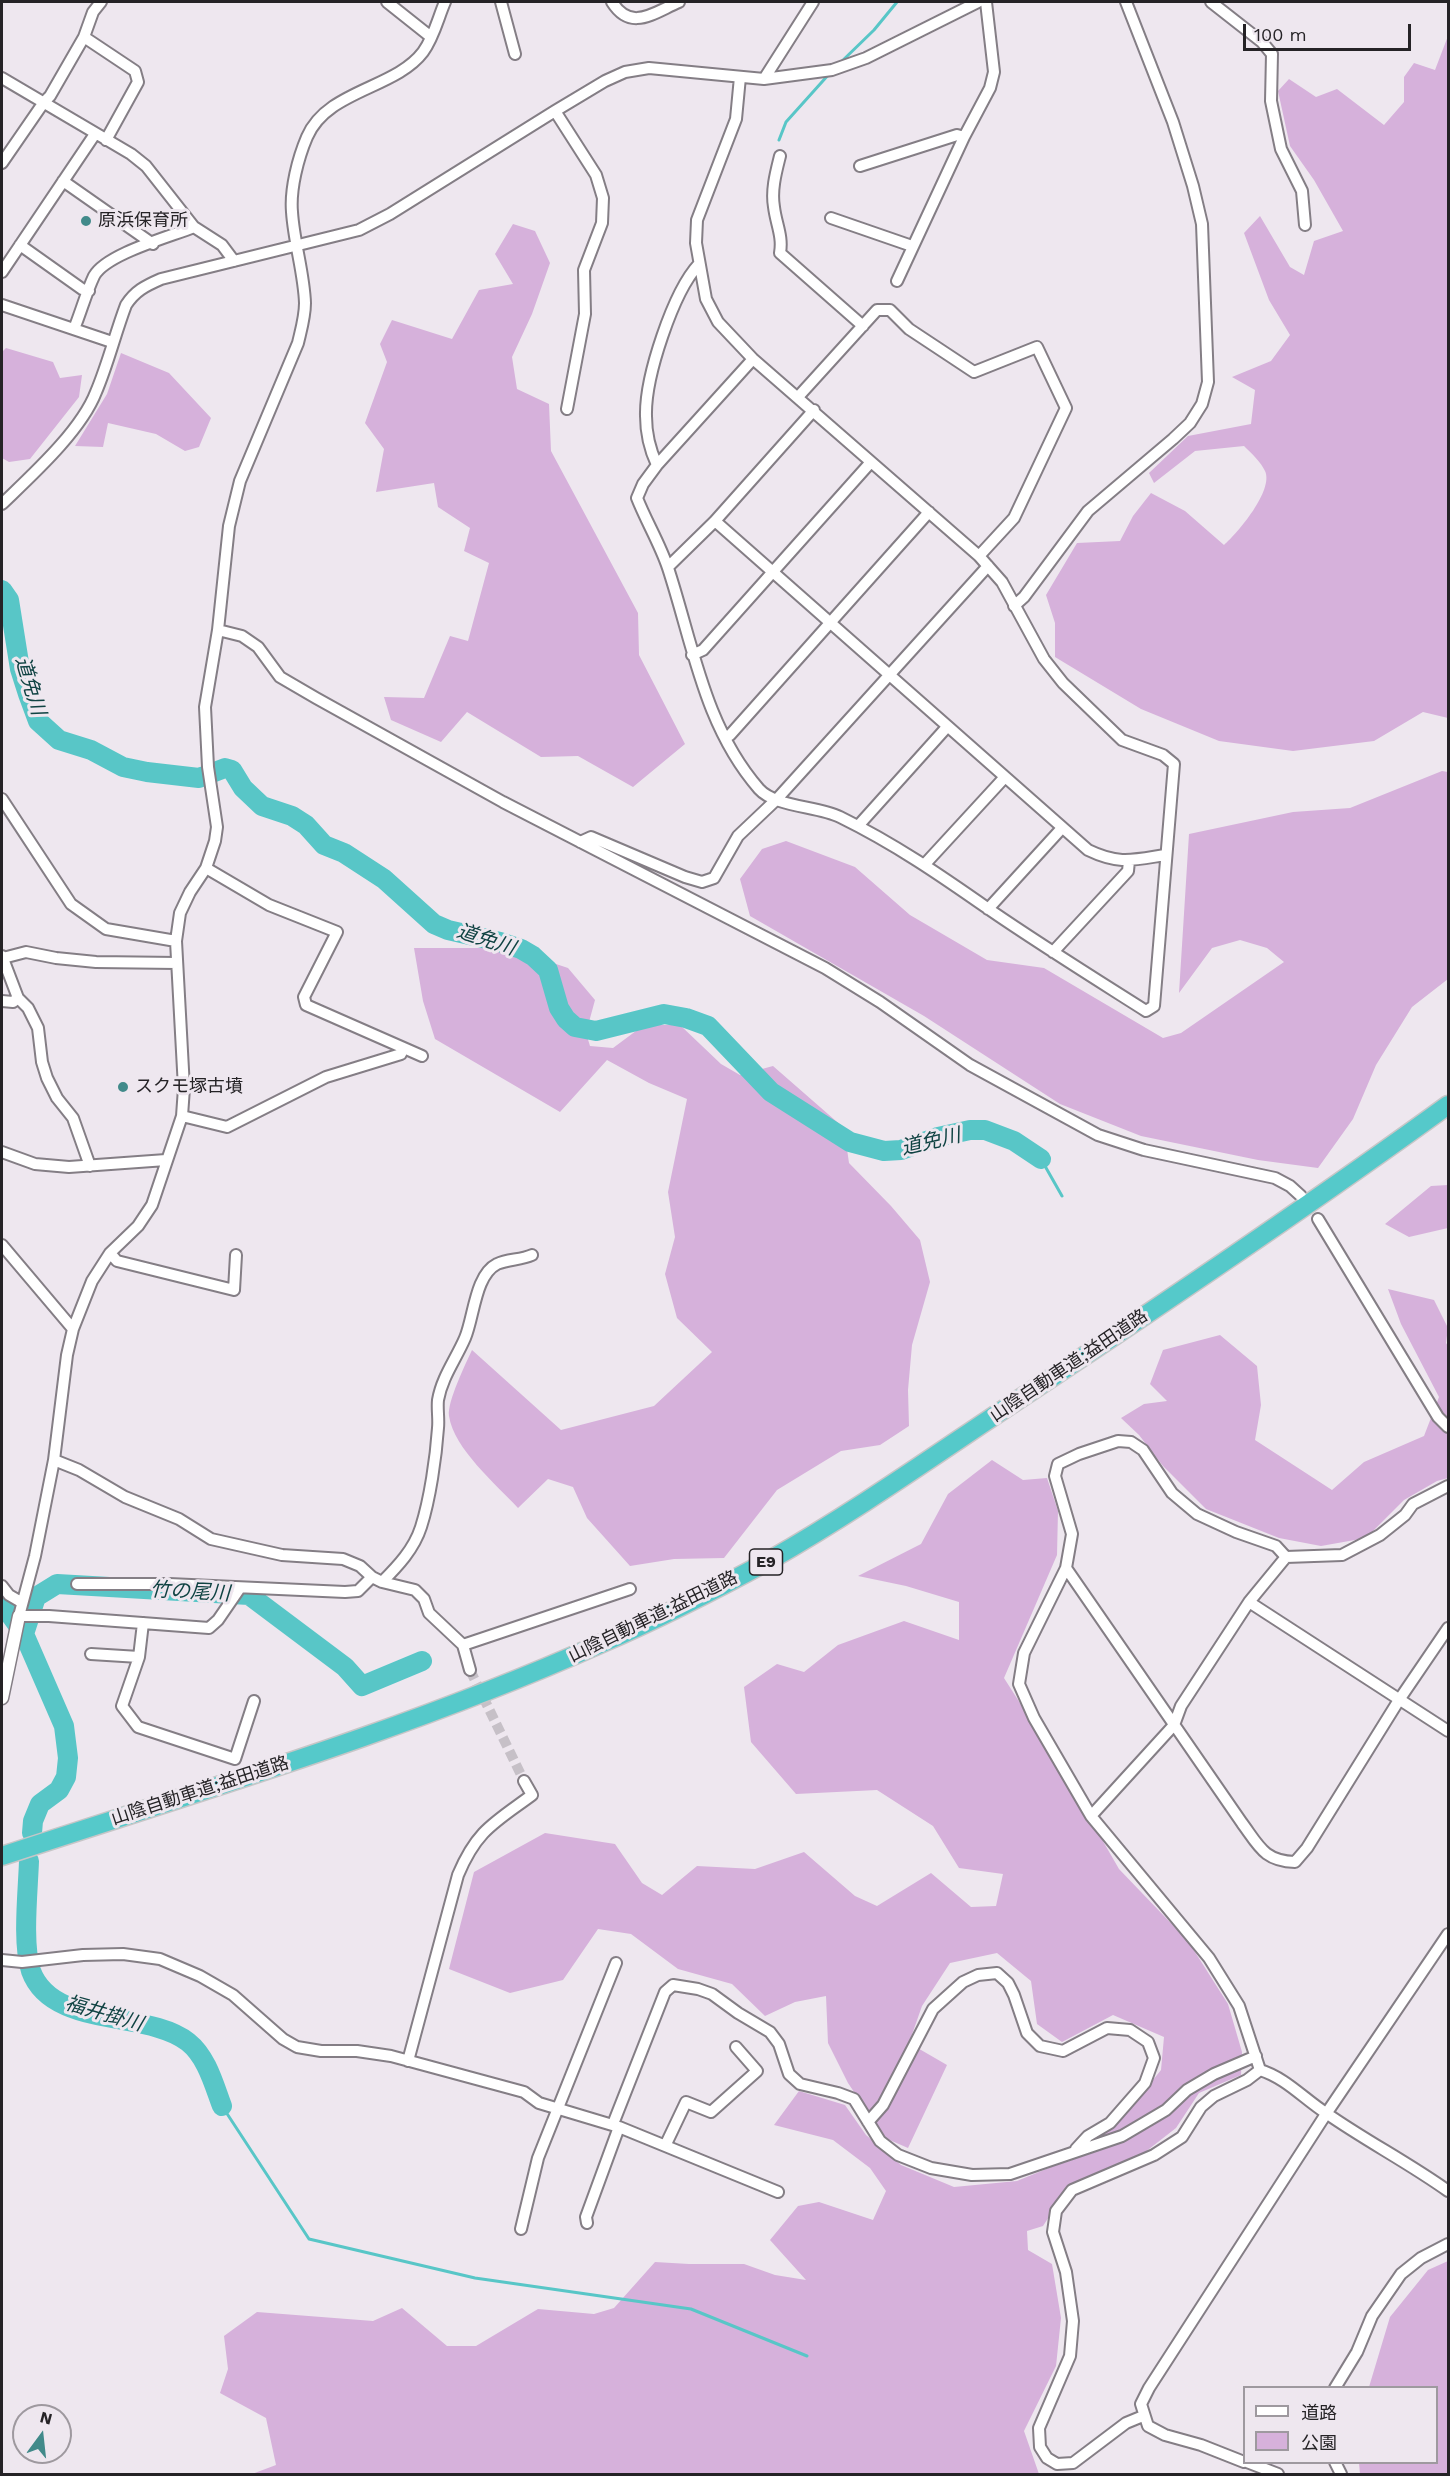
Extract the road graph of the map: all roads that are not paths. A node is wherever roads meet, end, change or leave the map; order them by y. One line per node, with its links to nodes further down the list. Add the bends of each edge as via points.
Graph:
1 (101, 2): 12 (street)
2 (387, 2): 13 (street)
3 (445, 2): 13 (street)
4 (501, 2): 14 (street)
5 (612, 2): 6 (street, via 620,14 630,19)
6 (679, 2)
7 (813, 2): 17 (street)
8 (978, 2): 17 (street, via 866,58 832,70)
9 (986, 2): 21 (street, via 994,72 990,88)
10 (1126, 2): 56 (street, via 1173,122 1202,224 1208,382 1202,404 1190,423 1088,511)
11 (1211, 2): 28 (street, via 1272,54 1273,111 1281,149 1302,192)
12 (84, 37): 18 (street); 22 (street, via 135,71 138,82)
13 (432, 37): 33 (street, via 410,64 320,116 308,135 298,166 291,209)
14 (515, 54)
15 (740, 77): 17 (street); 19 (street, via 649,68 625,72); 35 (street, via 736,119 697,220)
16 (2, 78): 18 (street)
17 (764, 79)
18 (44, 102): 20 (street); 24 (street)
19 (555, 111): 33 (street, via 390,214 359,230); 45 (street, via 596,175 603,198 602,223 584,270 585,314)
20 (95, 134): 22 (street); 26 (street)
21 (964, 137): 25 (street, via 957,135); 32 (street)
22 (106, 140): 29 (street, via 146,166)
23 (780, 156): 40 (street, via 774,207 782,242 780,254)
24 (2, 163)
25 (860, 166)
26 (63, 181): 30 (street); 31 (street)
27 (831, 218): 32 (street)
28 (1305, 225)
29 (194, 227): 30 (street); 34 (street, via 222,245)
30 (153, 244): 38 (street, via 103,264)
31 (20, 245): 36 (street); 38 (street)
32 (912, 246): 37 (street)
33 (296, 247): 34 (street); 58 (street, via 304,320 233,503)
34 (234, 261): 42 (street, via 161,279 134,292)
35 (699, 264): 43 (street, via 706,299 718,322); 48 (street, via 688,276 667,323 651,378 646,415)
36 (2, 272)
37 (897, 281)
38 (89, 291): 41 (street)
39 (2, 305): 41 (street)
40 (863, 326): 44 (street); 52 (street, via 877,310 890,310 909,329 974,372 1036,347 1066,408 1014,518)
41 (74, 329): 42 (street)
42 (112, 342): 49 (street, via 96,394 81,419)
43 (753, 359): 44 (street); 48 (street)
44 (798, 397): 46 (street)
45 (567, 409)
46 (814, 410): 47 (street); 51 (street)
47 (871, 462): 50 (street); 55 (street)
48 (657, 465): 54 (street, via 637,498)
49 (2, 504)
50 (929, 512): 52 (street); 57 (street)
51 (715, 521): 54 (street); 55 (street)
52 (979, 556): 53 (street)
53 (988, 566): 56 (street, via 1002,582); 60 (street)
54 (668, 567): 59 (street)
55 (772, 572): 57 (street); 59 (street, via 703,650)
56 (1014, 606): 69 (street, via 1044,659 1063,683 1122,740 1163,755 1174,764)
57 (830, 623): 60 (street); 62 (street)
58 (218, 630): 68 (street, via 242,636 258,647 280,677); 72 (street, via 205,707 217,827)
59 (692, 655): 62 (street, via 712,713)
60 (889, 675): 61 (street); 65 (street)
61 (947, 727): 63 (street); 66 (street)
62 (725, 737): 65 (street, via 761,792)
63 (1005, 777): 67 (street); 71 (street)
64 (2, 799): 74 (street, via 71,904 106,929)
65 (777, 799): 66 (street, via 831,812); 68 (street, via 738,836 714,878 702,882 591,837)
66 (858, 826): 71 (street)
67 (1062, 828): 70 (street, via 1088,850 1108,860); 73 (street)
68 (580, 842): 87 (street, via 825,968 970,1065 1098,1135 1144,1150 1275,1178)
69 (1165, 855): 70 (street); 75 (street, via 1154,1006 1146,1011)
70 (1129, 861): 75 (street, via 1128,871)
71 (925, 864): 73 (street)
72 (206, 868): 74 (street, via 180,913); 80 (street, via 269,905 337,932 304,997 306,1005)
73 (988, 909): 75 (street)
74 (176, 941): 77 (street)
75 (1053, 952)
76 (2, 957): 77 (street, via 26,952 96,962); 78 (street)
77 (177, 963): 83 (street)
78 (18, 998): 79 (street, via 13,1002); 86 (street, via 38,1028 47,1078 73,1118)
79 (2, 1001)
80 (403, 1048): 81 (street); 83 (street, via 401,1054 326,1077 227,1127)
81 (422, 1056)
82 (1449, 1105): 121 (highway, 山陰自動車道;益田道路 / E9, via 1323,1196 1113,1337 770,1560 602,1644 497,1687 358,1739)
83 (182, 1116): 85 (street)
84 (2, 1152): 86 (street, via 35,1164)
85 (166, 1160): 86 (street); 90 (street, via 152,1205 138,1226)
86 (90, 1166)
87 (1301, 1196)
88 (1318, 1219): 94 (street, via 1438,1417)
89 (2, 1245): 93 (street)
90 (110, 1253): 91 (street, via 117,1261 234,1290); 93 (street, via 92,1281)
91 (236, 1255)
92 (532, 1255): 99 (street, via 497,1264 486,1275 438,1401 438,1427 422,1526 414,1544)
93 (73, 1329): 95 (street)
94 (1449, 1427)
95 (54, 1460): 99 (street, via 125,1497 179,1519 211,1539 282,1555 343,1559); 104 (street, via 35,1556)
96 (1449, 1486): 97 (street, via 1413,1504 1380,1535 1342,1555)
97 (1286, 1557): 98 (street, via 1276,1546 1197,1514 1172,1493 1143,1450 1131,1442 1118,1442 1058,1464 1055,1476 1072,1534); 105 (street)
98 (1066, 1568): 117 (street); 120 (street, via 1024,1653 1018,1684)
99 (377, 1580): 102 (street, via 358,1591 345,1592); 109 (street, via 415,1590 424,1599 429,1613)
100 (77, 1584): 102 (street)
101 (2, 1586): 104 (street)
102 (240, 1588): 107 (street, via 209,1628)
103 (630, 1589): 109 (street)
104 (21, 1602): 106 (street)
105 (1249, 1602): 115 (street); 117 (street, via 1181,1706)
106 (19, 1616): 107 (street); 112 (street)
107 (143, 1623): 111 (street)
108 (1449, 1628): 115 (street)
109 (463, 1645): 113 (street)
110 (91, 1654): 111 (street)
111 (139, 1657): 116 (street, via 123,1706 138,1726 235,1759)
112 (4, 1665): 114 (street)
113 (470, 1671)
114 (2, 1698)
115 (1398, 1700): 117 (street, via 1295,1862 1280,1862 1264,1853); 118 (street)
116 (254, 1701)
117 (1174, 1725): 120 (street)
118 (1449, 1731)
119 (524, 1781): 127 (street, via 532,1795 484,1830 467,1853)
120 (1091, 1816): 126 (street, via 1209,1958 1239,2006)
121 (2, 1856)
122 (1449, 1934): 130 (street)
123 (2, 1960): 127 (street, via 123,1954 160,1959 233,1995 297,2047 357,2051)
124 (616, 1963): 129 (street)
125 (736, 2047): 133 (street, via 758,2071 711,2112 686,2102)
126 (1256, 2056): 128 (street); 134 (street, via 1187,2090 1166,2110 1122,2136)
127 (408, 2061): 129 (street, via 524,2092 539,2103)
128 (1260, 2070): 130 (street, via 1274,2074); 141 (street, via 1201,2107 1182,2137 1154,2155 1072,2190 1056,2211 1053,2232 1066,2272 1073,2321 1070,2356 1039,2428 1040,2446 1047,2458 1057,2464 1073,2463 1126,2423)
129 (558, 2109): 132 (street); 138 (street, via 538,2158)
130 (1326, 2114): 135 (street); 141 (street, via 1149,2388 1141,2404)
131 (868, 2122): 132 (street, via 854,2099 800,2084 789,2074 779,2044 770,2032 712,1995 673,1985 665,1992); 134 (street, via 880,2141 898,2155 931,2168 972,2175 1010,2174); 134 (street, via 883,2105 933,2009 963,1982 997,1973 1011,1989 1027,2033 1040,2046 1063,2051 1107,2028 1130,2030 1148,2042 1154,2058 1145,2083 1110,2122)
132 (616, 2126): 133 (street); 137 (street)
133 (666, 2144): 136 (street)
134 (1074, 2151)
135 (1449, 2191)
136 (778, 2192)
137 (587, 2223)
138 (521, 2229)
139 (1449, 2244): 140 (street, via 1401,2274 1372,2316 1357,2352)
140 (1336, 2386)
141 (1143, 2416): 142 (street, via 1148,2426 1165,2435)
142 (1243, 2461)
143 (1251, 2464): 144 (street)
144 (1278, 2475)

